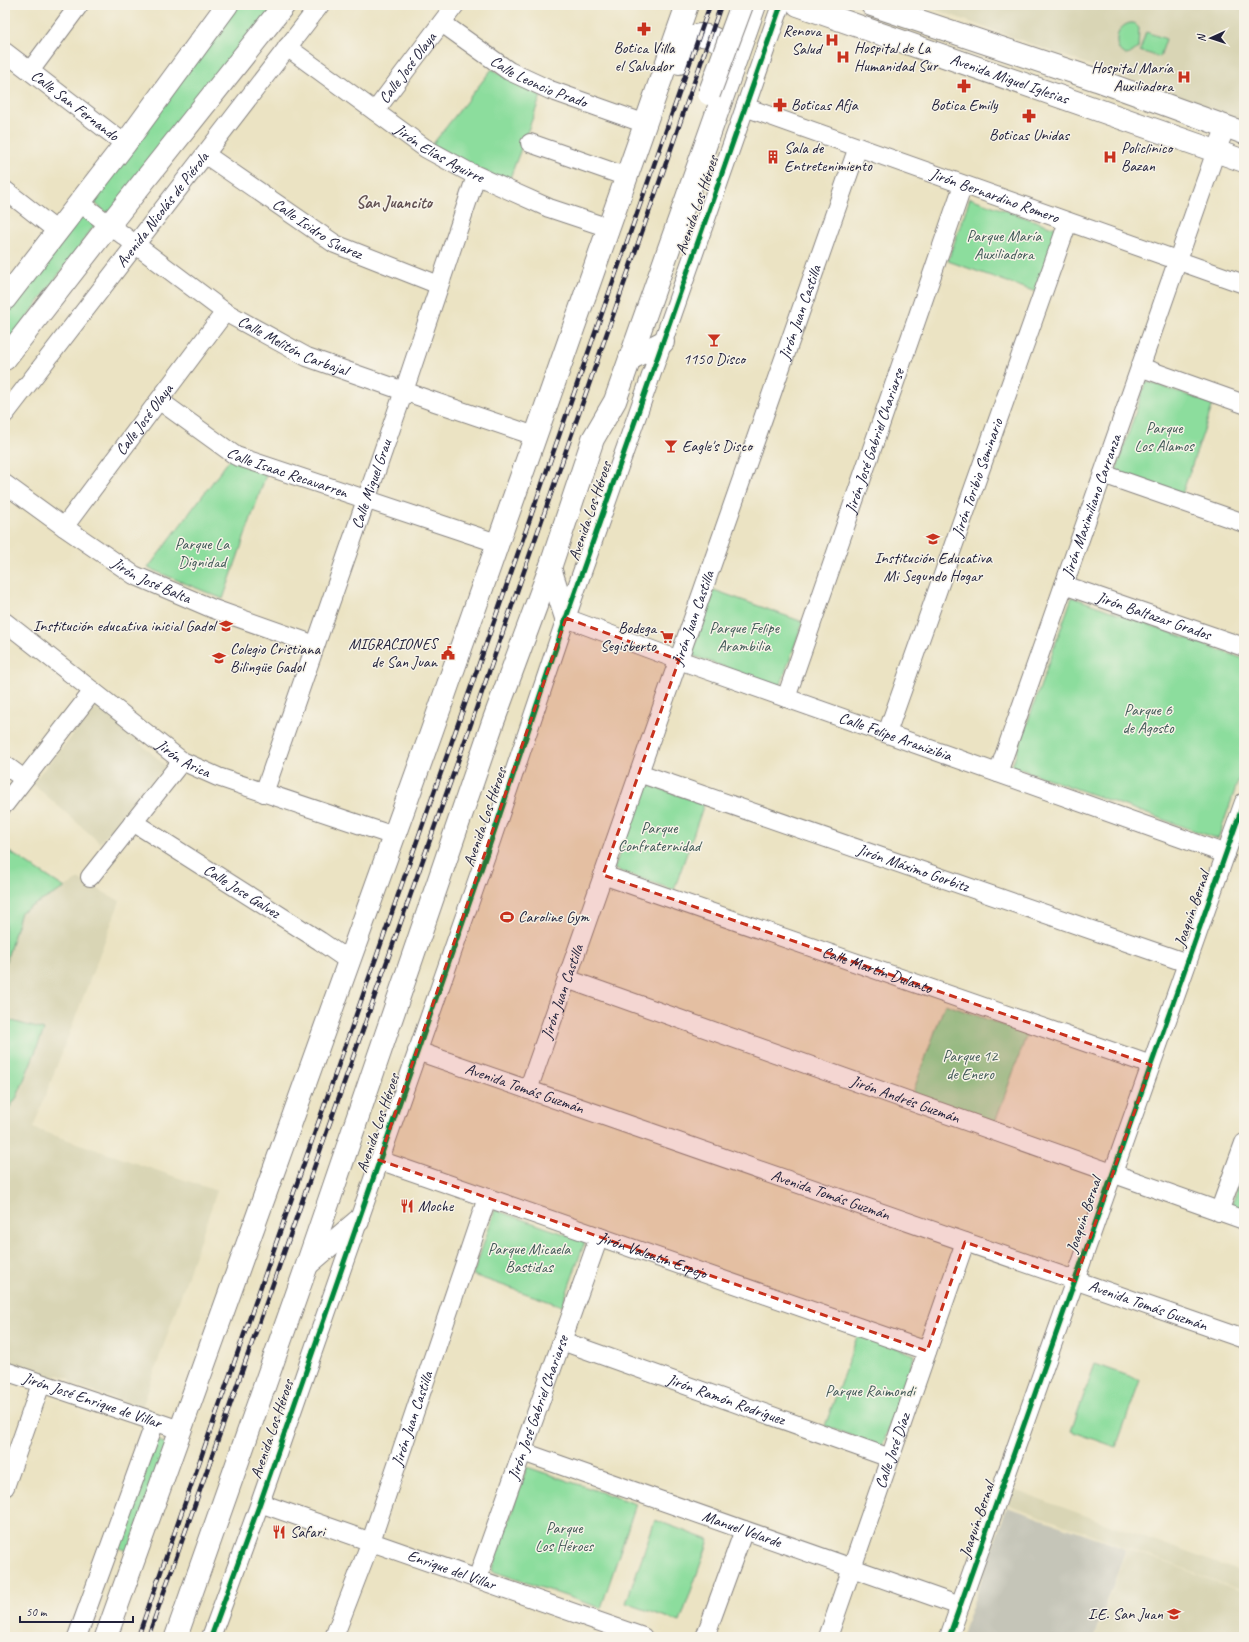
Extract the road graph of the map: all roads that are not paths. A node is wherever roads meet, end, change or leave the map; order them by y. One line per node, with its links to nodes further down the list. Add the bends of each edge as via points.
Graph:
1 (79, 5): 18 (street)
2 (227, 5): 26 (main road)
3 (284, 5): 37 (main road, Avenida Nicolás de Piérola)
4 (320, 5): 15 (street, Avenida Nicolás de Piérola)
5 (455, 5): 13 (street, Calle José Olaya)
6 (687, 5): 23 (main road)
7 (742, 5): 55 (main road, bridge, via 603,396)
8 (755, 5): 17 (main road, Avenida Los Héroes)
9 (781, 5): 21 (street, Avenida Los Héroes)
10 (798, 5): 14 (main road, Avenida Miguel Iglesias)
11 (872, 5): 12 (main road, Avenida Miguel Iglesias)
12 (897, 14): 14 (main road, via 885,24); 19 (main road, Avenida Miguel Iglesias)
13 (442, 23): 22 (street, Calle José Olaya); 23 (street, Calle Leoncio Prado, via 509,71 550,90)
14 (890, 37): 20 (main road, Avenida Miguel Iglesias)
15 (287, 47): 22 (street, Jirón Elías Aguirre); 29 (street, Avenida Nicolás de Piérola)
16 (5, 52): 18 (street, Calle San Fernando)
17 (737, 56): 23 (main road, via 712,38 701,34 691,37 686,43 664,106); 48 (main road, Avenida Los Héroes)
18 (30, 71): 26 (street, Calle San Fernando)
19 (1097, 80): 20 (main road); 24 (main road, Avenida Miguel Iglesias)
20 (1089, 106): 28 (main road, Avenida Miguel Iglesias)
21 (745, 107): 27 (street, Jirón Bernardino Romero); 46 (street, Avenida Los Héroes)
22 (375, 112): 31 (street, Jirón Elías Aguirre, via 425,148)
23 (646, 124): 32 (main road)
24 (1235, 130): 28 (street, Jirón Maximiliano Carranza)
25 (530, 143): 32 (street)
26 (125, 144): 35 (main road)
27 (858, 147): 33 (street, Jirón Bernardino Romero); 68 (street, Jirón Juan Castilla)
28 (1216, 151): 30 (main road, Avenida Miguel Iglesias); 41 (street, Jirón Maximiliano Carranza)
29 (206, 155): 40 (street, Avenida Nicolás de Piérola); 43 (street, Calle Isidro Suarez, via 335,244)
30 (1244, 161)
31 (476, 176): 38 (street, Jirón Elías Aguirre, via 549,208); 43 (street, Calle Miguel Grau)
32 (627, 177): 38 (main road)
33 (963, 185): 36 (street, Jirón Bernardino Romero); 70 (street, Jirón José Gabriel Chariarse)
34 (5, 190): 39 (street)
35 (79, 202): 37 (street, Calle Melitón Carbajal); 39 (main road)
36 (1068, 222): 41 (street, Jirón Bernardino Romero); 71 (street, Jirón Toribio Seminario)
37 (109, 225): 40 (street, Calle Melitón Carbajal); 47 (main road, Avenida Nicolás de Piérola)
38 (609, 228): 54 (main road)
39 (57, 231): 44 (main road)
40 (136, 246): 45 (street, Calle Melitón Carbajal); 53 (street, Avenida Nicolás de Piérola)
41 (1178, 261): 42 (street, Jirón Bernardino Romero); 49 (street, Jirón Maximiliano Carranza)
42 (1244, 284)
43 (439, 286): 50 (street, Calle Miguel Grau)
44 (5, 299)
45 (225, 312): 50 (street, Calle Melitón Carbajal, via 307,357); 51 (street, Calle José Olaya)
46 (663, 342): 48 (main road); 64 (street, Avenida Los Héroes)
47 (5, 359)
48 (630, 359): 55 (main road, Avenida Los Héroes, via 615,401)
49 (1140, 367): 52 (street); 56 (street, Jirón Maximiliano Carranza)
50 (404, 391): 54 (street, Calle Melitón Carbajal); 58 (street, Calle Miguel Grau)
51 (160, 401): 58 (street, Calle Isaac Recavarren, via 236,456); 60 (street, Calle José Olaya)
52 (1244, 404)
53 (5, 414)
54 (535, 436): 61 (main road)
55 (593, 439): 62 (main road, Avenida Los Héroes)
56 (1103, 474): 59 (street); 63 (street, Jirón Maximiliano Carranza)
57 (5, 484): 60 (street, Jirón José Balta)
58 (366, 498): 61 (street, Calle Isaac Recavarren); 66 (street, Calle Miguel Grau)
59 (1244, 523)
60 (64, 527): 66 (street, Jirón José Balta, via 142,579 211,608)
61 (497, 543): 81 (main road)
62 (550, 568): 64 (main road); 100 (main road, Avenida Los Héroes, via 490,729)
63 (1064, 585): 67 (street, Jirón Baltazar Grados); 74 (street, Jirón Maximiliano Carranza)
64 (566, 618): 68 (street, Calle Felipe Aranizibia); 88 (street, Avenida Los Héroes)
65 (5, 622): 69 (street, Jirón Arica)
66 (315, 646): 77 (street, Calle Miguel Grau)
67 (1244, 647)
68 (679, 660): 70 (street, Calle Felipe Aranizibia); 75 (street, Jirón Juan Castilla)
69 (93, 692): 72 (street, Jirón Arica); 76 (street)
70 (786, 698): 71 (street, Calle Felipe Aranizibia)
71 (887, 734): 74 (street, Calle Felipe Aranizibia)
72 (182, 761): 77 (street, Jirón Arica); 80 (street)
73 (5, 765): 76 (street)
74 (998, 773): 82 (street, Calle Felipe Aranizibia)
75 (639, 774): 83 (street, Jirón Juan Castilla); 86 (street, Jirón Máximo Gorbitz)
76 (24, 780): 79 (street)
77 (264, 793): 81 (street, Jirón Arica)
78 (1244, 802): 82 (street, Joaquín Bernal)
79 (5, 804)
80 (133, 822): 84 (street); 85 (street, Calle Jose Galvez)
81 (394, 836): 85 (main road)
82 (1226, 854): 86 (street, Joaquín Bernal)
83 (603, 875): 87 (street, Jirón Juan Castilla); 89 (street, Calle Martín Dulanto)
84 (90, 877)
85 (349, 961): 108 (main road)
86 (1187, 963): 89 (street, Joaquín Bernal)
87 (567, 979): 90 (street, Jirón Juan Castilla); 93 (street, Jirón Andrés Guzmán)
88 (417, 1051): 90 (street, Avenida Tomás Guzmán); 92 (street, Avenida Los Héroes)
89 (1151, 1065): 93 (street, Joaquín Bernal)
90 (528, 1090): 99 (street, Avenida Tomás Guzmán)
91 (1244, 1143): 95 (street)
92 (379, 1160): 94 (street, Jirón Valentín Espejo); 97 (street, Avenida Los Héroes)
93 (1113, 1174): 95 (street, Jirón Andrés Guzmán); 101 (street, Joaquín Bernal)
94 (487, 1198): 98 (street, Jirón Valentín Espejo); 114 (street, Jirón Juan Castilla)
95 (1219, 1212): 96 (street, Jirón Andrés Guzmán)
96 (1244, 1220)
97 (358, 1221): 100 (main road); 112 (street, Avenida Los Héroes)
98 (599, 1237): 103 (street, Jirón José Gabriel Chariarse); 104 (street, Jirón Valentín Espejo)
99 (965, 1242): 101 (street, Avenida Tomás Guzmán); 104 (street, Calle José Díaz)
100 (307, 1265): 120 (main road, Avenida Los Héroes)
101 (1075, 1281): 102 (street, Avenida Tomás Guzmán); 117 (street, Joaquín Bernal)
102 (1244, 1339)
103 (562, 1340): 109 (street, Jirón José Gabriel Chariarse); 110 (street, Jirón Ramón Rodríguez)
104 (927, 1351): 110 (street, Calle José Díaz)
105 (5, 1371): 106 (street, Jirón José Enrique de Villar)
106 (41, 1384): 107 (street, Jirón José Enrique de Villar); 111 (street)
107 (155, 1422): 108 (street, Jirón José Enrique de Villar); 118 (street)
108 (180, 1430): 119 (main road)
109 (523, 1452): 113 (street, Manuel Velarde); 116 (street, Jirón José Gabriel Chariarse)
110 (890, 1458): 115 (street, Calle José Díaz)
111 (5, 1487)
112 (260, 1503): 114 (street, Enrique del Villar); 121 (street, Avenida Los Héroes)
113 (744, 1530): 115 (street, Manuel Velarde); 124 (street)
114 (371, 1541): 116 (street, Enrique del Villar); 122 (street, Jirón Juan Castilla)
115 (852, 1568): 117 (street, Manuel Velarde); 125 (street, Calle José Díaz)
116 (477, 1579): 123 (street, Enrique del Villar)
117 (960, 1606): 126 (street, Joaquín Bernal)
118 (77, 1637)
119 (106, 1637)
120 (176, 1637)
121 (211, 1637)
122 (334, 1637)
123 (643, 1637)
124 (705, 1637)
125 (828, 1637)
126 (949, 1637)

